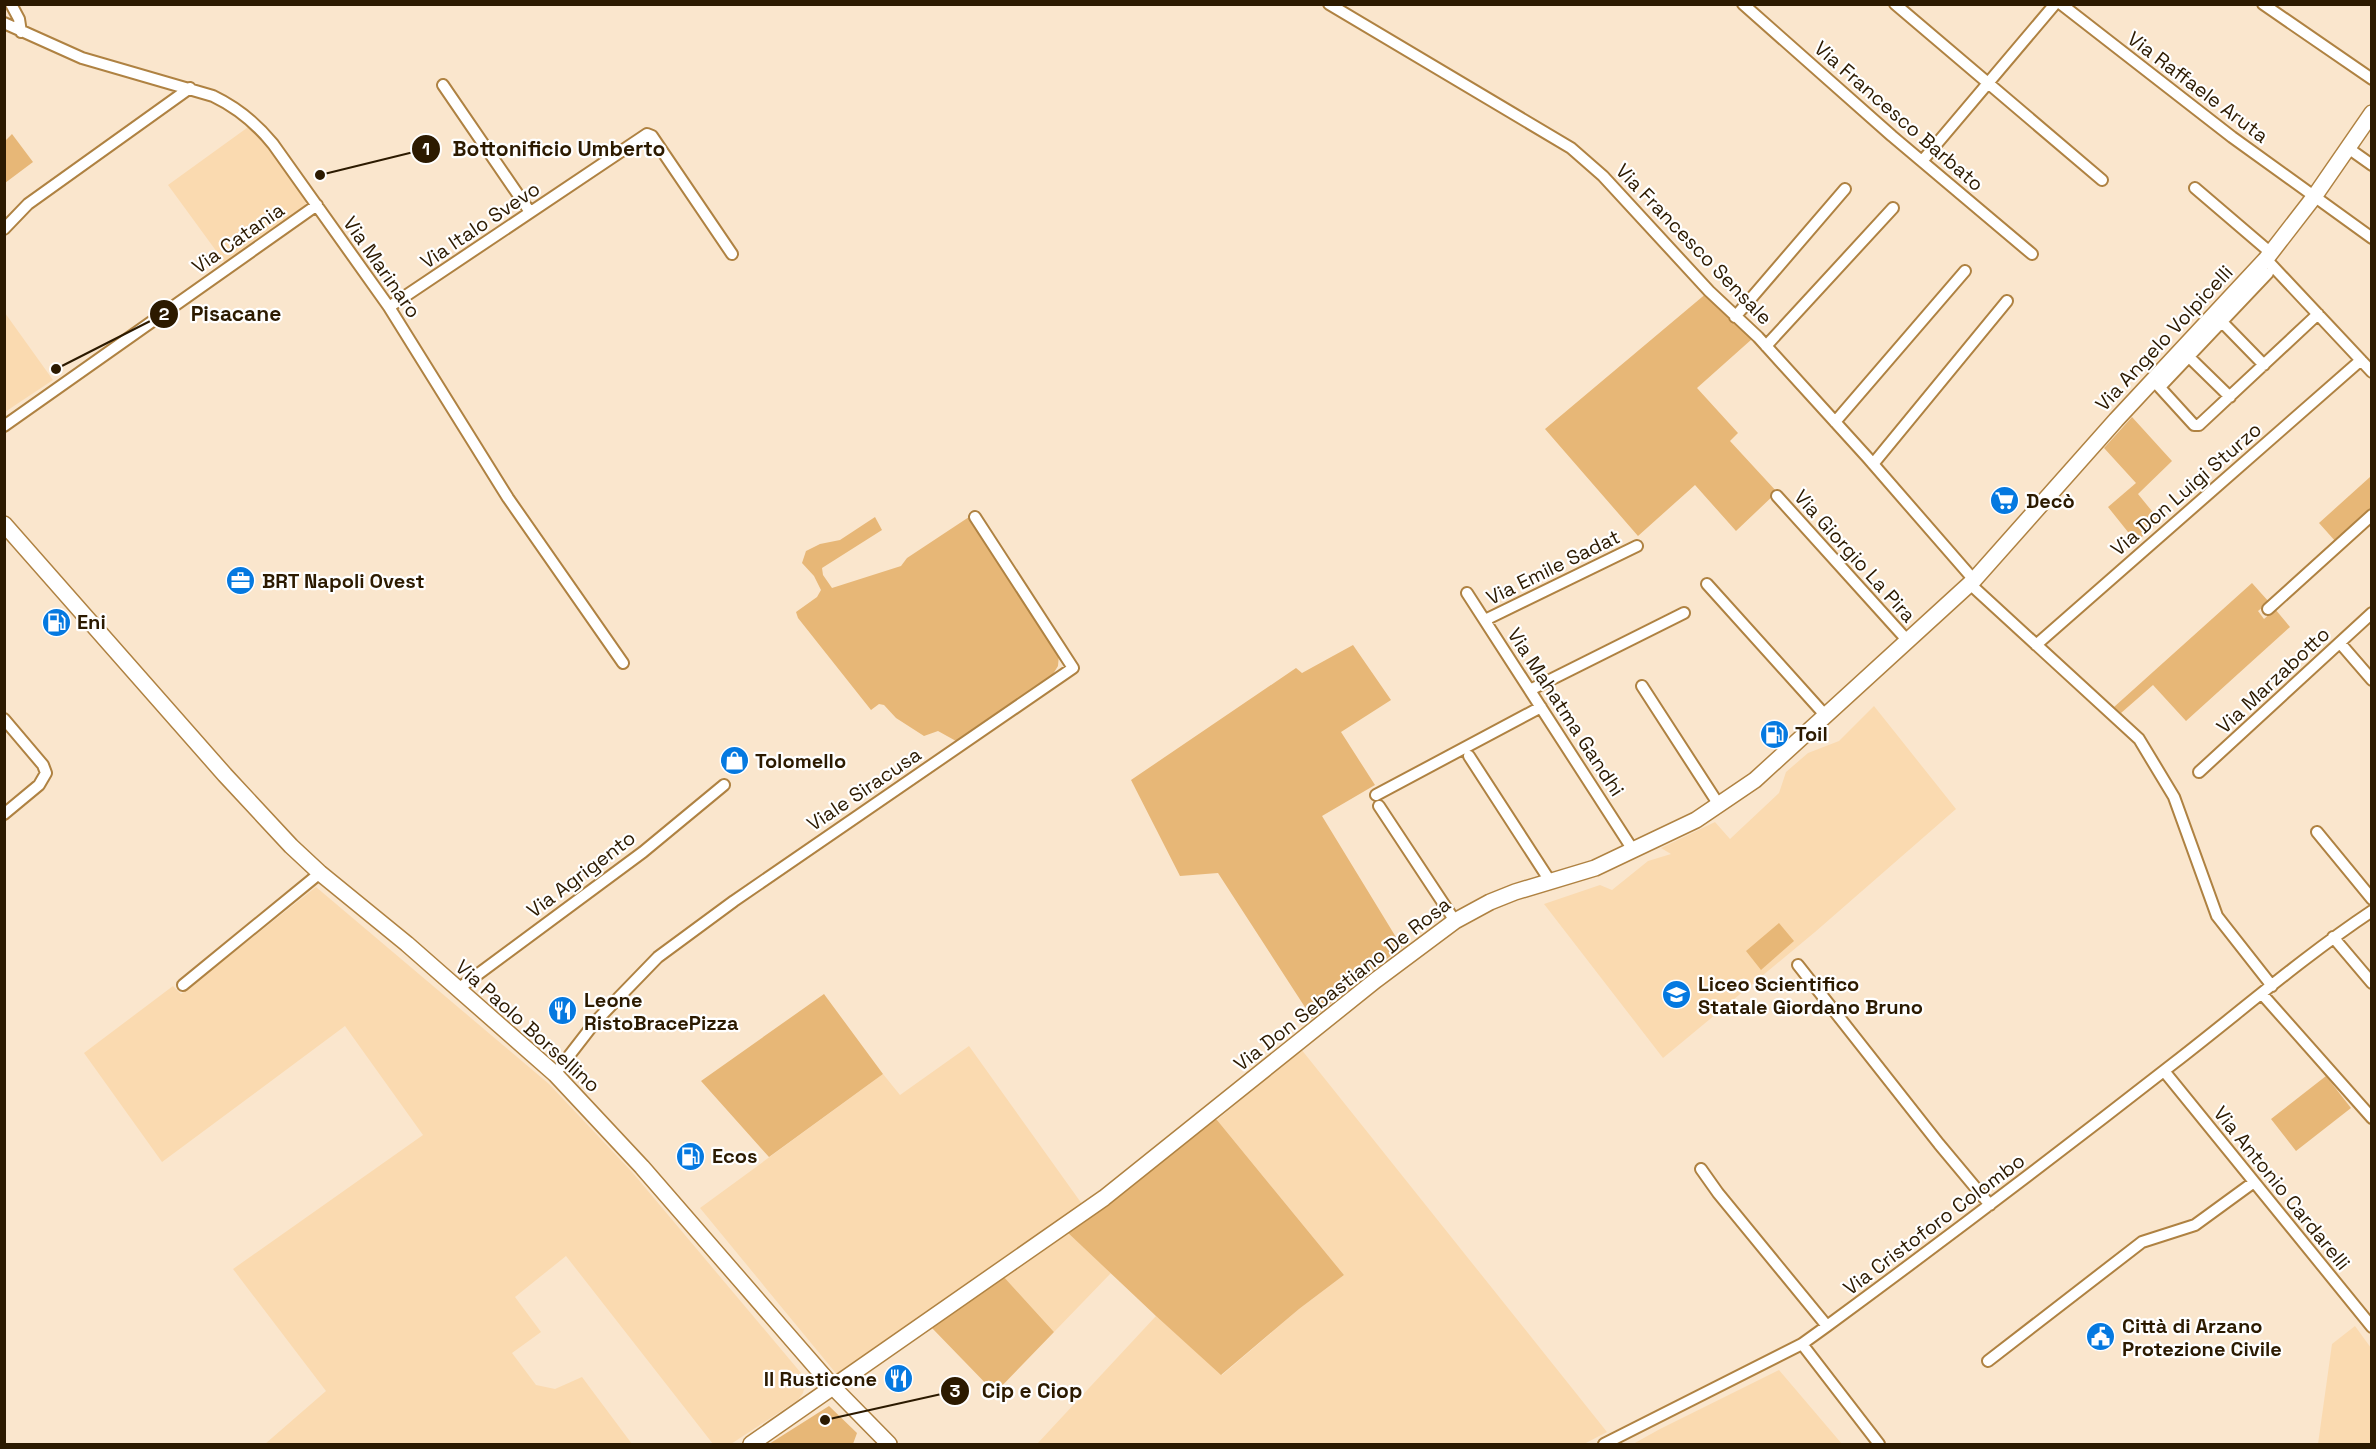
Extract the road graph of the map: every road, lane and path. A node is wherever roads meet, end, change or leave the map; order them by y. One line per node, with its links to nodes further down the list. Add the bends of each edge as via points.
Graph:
1 (11, 4): 9 (street)
2 (1329, 4): 34 (street, Via Francesco Sensale, via 1571,148 1624,196)
3 (1743, 4): 16 (street, Via Francesco Barbato)
4 (1895, 4): 11 (street)
5 (2055, 4): 11 (street)
6 (2061, 4): 21 (street, Via Raffaele Aruta)
7 (2263, 4): 10 (street)
8 (4, 23): 9 (street, Via Marinaro)
9 (21, 32): 13 (street, Via Marinaro, via 82,58)
10 (2372, 79)
11 (1989, 83): 16 (street); 18 (street)
12 (443, 85): 24 (street)
13 (190, 88): 22 (street, Via Marinaro, via 228,103 254,123); 25 (street, via 28,204)
14 (2372, 113): 15 (street, Via Angelo Volpicelli)
15 (2348, 148): 17 (street); 21 (street, Via Angelo Volpicelli)
16 (1923, 160): 28 (street, Via Francesco Barbato)
17 (2372, 165)
18 (2102, 180)
19 (2195, 188): 29 (street)
20 (1845, 189): 34 (street)
21 (2314, 197): 26 (street, Via Raffaele Aruta); 29 (street, Via Angelo Volpicelli)
22 (317, 205): 32 (street, Via Marinaro); 44 (street, Via Catania)
23 (1893, 208): 36 (street)
24 (530, 212): 27 (street, Via Italo Svevo, via 649,134); 32 (street, Via Italo Svevo)
25 (4, 229)
26 (2372, 238)
27 (732, 254)
28 (2032, 254)
29 (2268, 262): 33 (street); 35 (street); 41 (street, Via Angelo Volpicelli)
30 (1965, 270): 43 (street)
31 (2007, 302): 45 (street)
32 (389, 307): 61 (street, Via Marinaro, via 508,498)
33 (2318, 314): 38 (street); 39 (street)
34 (1735, 316): 36 (street, Via Francesco Sensale)
35 (2223, 323): 37 (street); 39 (street)
36 (1766, 346): 43 (street, Via Francesco Sensale)
37 (2189, 357): 41 (street); 42 (street)
38 (2361, 360): 40 (street); 60 (street, Via Don Luigi Sturzo)
39 (2264, 365): 42 (street)
40 (2372, 372)
41 (2156, 384): 42 (street, via 2199,426); 51 (street, Via Angelo Volpicelli)
42 (2230, 397)
43 (1835, 422): 45 (street, Via Francesco Sensale)
44 (4, 426)
45 (1873, 464): 51 (street, Via Francesco Sensale)
46 (1777, 496): 58 (street, Via Giorgio La Pira)
47 (2372, 515): 54 (street)
48 (975, 518): 88 (street, Viale Siracusa, via 1073,668 763,880 658,957 596,1021)
49 (4, 525): 75 (street, Via Paolo Borsellino, via 225,775)
50 (1637, 546): 57 (street, Via Emile Sadat)
51 (1972, 582): 58 (street, Via Don Sebastiano De Rosa); 60 (street, Via Francesco Sensale)
52 (1707, 584): 66 (street)
53 (1467, 593): 57 (street, Via Mahatma Gandhi)
54 (2268, 609)
55 (1684, 613): 64 (street)
56 (2372, 614): 59 (street, Via Marzabotto)
57 (1485, 620): 64 (street, Via Mahatma Gandhi)
58 (1907, 640): 66 (street, Via Don Sebastiano De Rosa)
59 (2340, 643): 62 (street); 69 (street, Via Marzabotto)
60 (2036, 645): 84 (street, Via Francesco Sensale, via 2139,739 2174,797 2217,916)
61 (623, 663)
62 (2372, 680)
63 (1642, 686): 71 (street)
64 (1530, 690): 65 (street, Via Mahatma Gandhi)
65 (1541, 707): 74 (street, Via Mahatma Gandhi); 79 (street, via 1378,800)
66 (1825, 715): 71 (street, Via Don Sebastiano De Rosa, via 1755,780)
67 (4, 719): 72 (street, via 46,772 39,785)
68 (1469, 756): 76 (street)
69 (2199, 772)
70 (724, 785): 85 (street, Via Agrigento, via 643,852)
71 (1719, 804): 74 (street, Via Don Sebastiano De Rosa, via 1696,820)
72 (4, 814)
73 (2317, 832): 77 (street)
74 (1633, 850): 76 (street, Via Don Sebastiano De Rosa, via 1584,873)
75 (320, 873): 83 (street); 85 (street, Via Paolo Borsellino)
76 (1550, 881): 79 (street, Via Don Sebastiano De Rosa, via 1490,902)
77 (2372, 898)
78 (2372, 911): 80 (street, Via Cristoforo Colombo)
79 (1455, 921): 97 (street, Via Don Sebastiano De Rosa, via 1104,1198)
80 (2333, 937): 82 (street); 84 (street, Via Cristoforo Colombo)
81 (1798, 965): 92 (street)
82 (2372, 983)
83 (183, 985)
84 (2272, 986): 86 (street, Via Cristoforo Colombo)
85 (458, 989): 88 (street, Via Paolo Borsellino)
86 (2262, 994): 87 (street, Via Cristoforo Colombo); 89 (street)
87 (2164, 1071): 91 (street, Via Antonio Cardarelli); 92 (street, Via Cristoforo Colombo)
88 (555, 1074): 97 (street, Via Paolo Borsellino, via 642,1167)
89 (2372, 1118)
90 (1701, 1168): 93 (street)
91 (2254, 1182): 94 (street, Via Antonio Cardarelli); 96 (street, via 2195,1226 2142,1242)
92 (1990, 1205): 93 (street, Via Cristoforo Colombo)
93 (1827, 1326): 95 (street, Via Cristoforo Colombo)
94 (2372, 1328)
95 (1802, 1344): 100 (street, Via Cristoforo Colombo); 101 (street)
96 (1988, 1361)
97 (834, 1388): 98 (street, Via Don Sebastiano De Rosa); 99 (street, Via Paolo Borsellino)
98 (751, 1444)
99 (889, 1444)
100 (1604, 1444)
101 (1879, 1444)

